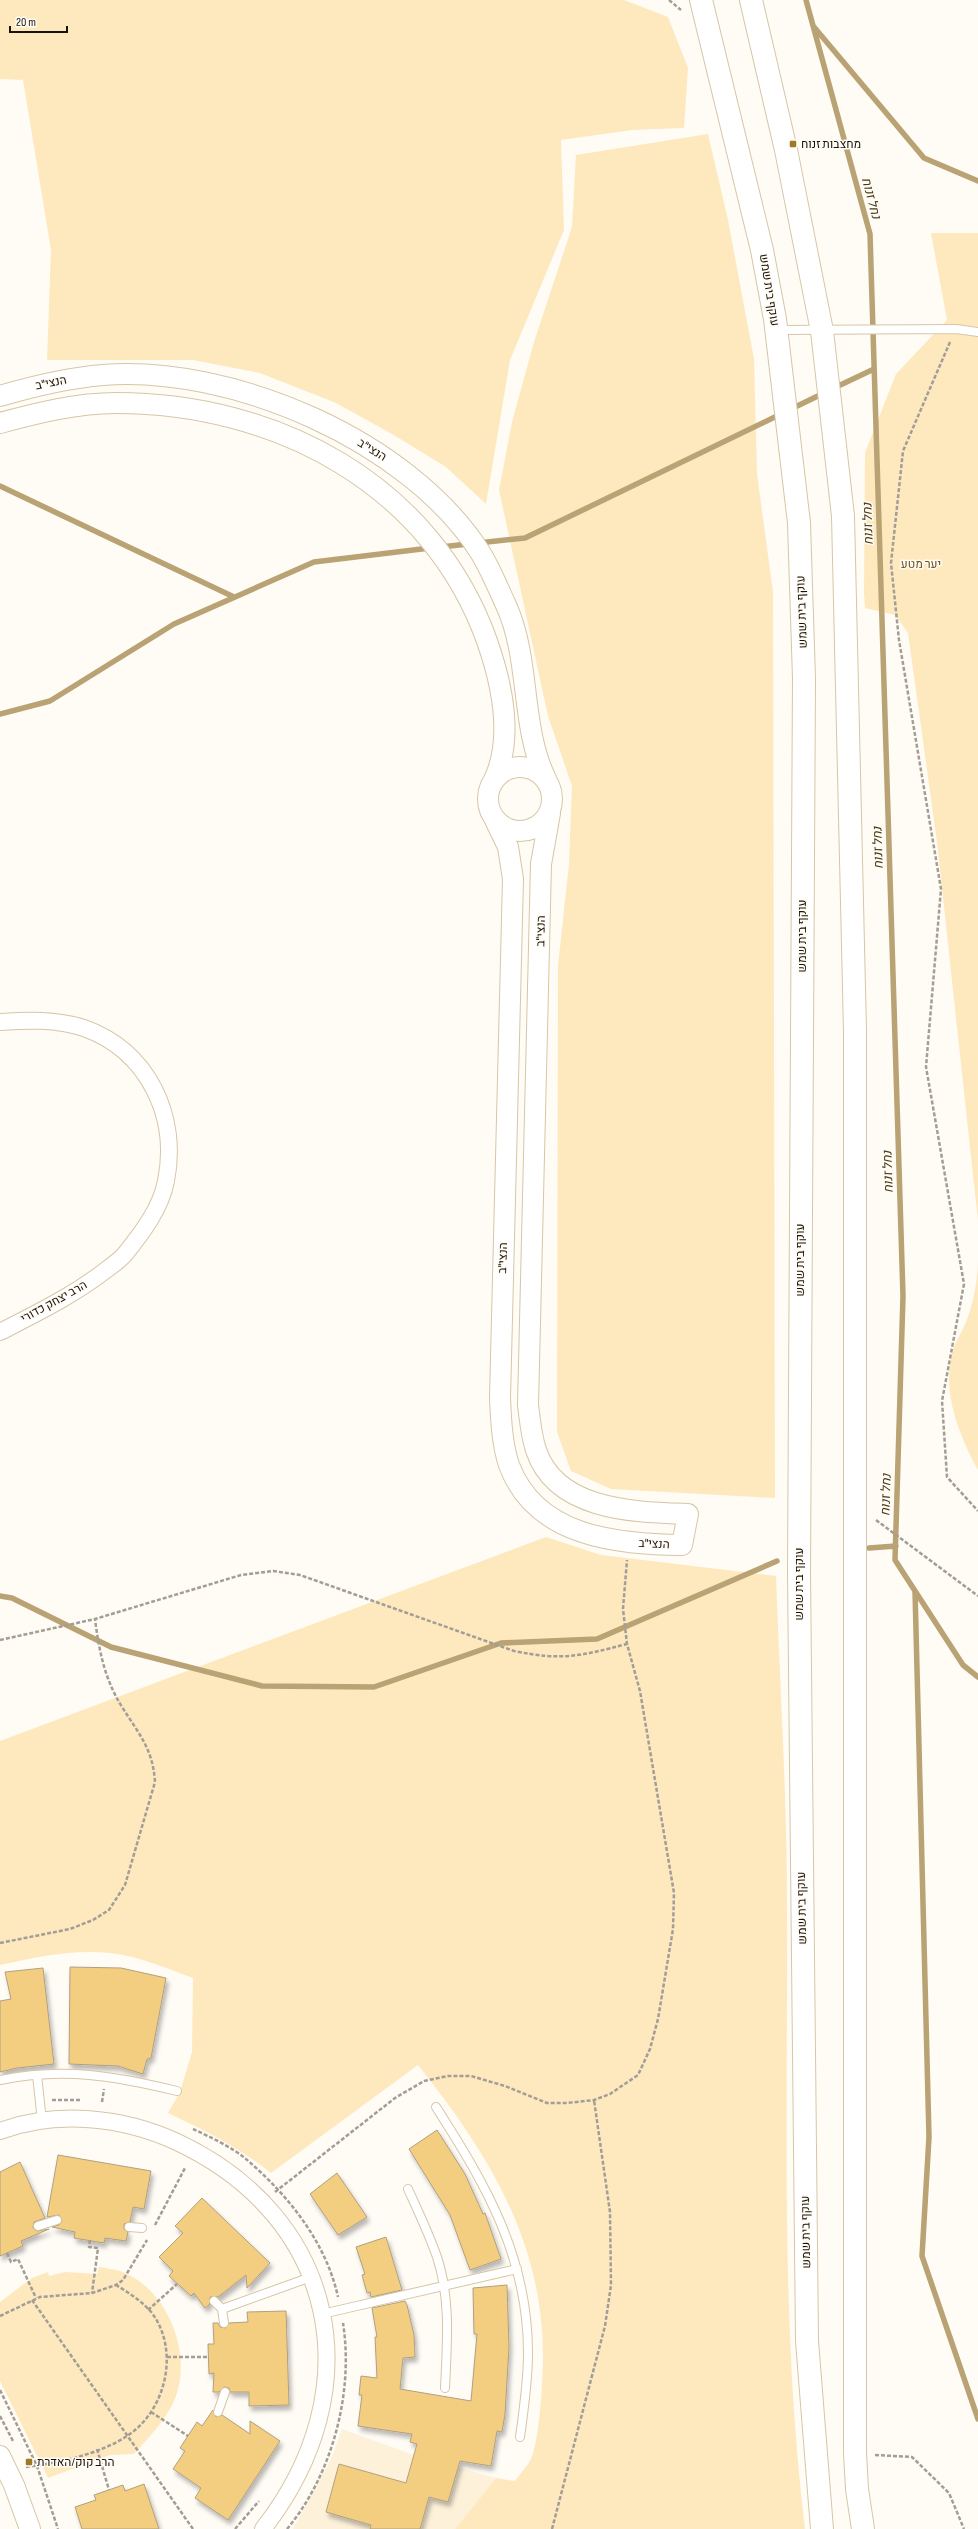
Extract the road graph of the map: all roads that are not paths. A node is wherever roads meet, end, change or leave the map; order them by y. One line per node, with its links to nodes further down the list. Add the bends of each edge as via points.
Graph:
1 (701, 0): 3 (main road, עוקף בית שמש, via 762,250)
2 (751, 0): 4 (main road, via 786,150)
3 (776, 330): 4 (lane); 39 (main road, עוקף בית שמש, via 799,523 804,679 799,1573 807,2341)
4 (822, 331): 5 (lane, via 956,329); 40 (main road, via 843,516 855,1031 855,2453)
5 (978, 332)
6 (0, 396): 8 (street, הנצי"ב, via 45,383 104,375 164,377 245,393 291,408 337,429 382,456 425,489 462,530 483,559 507,608 516,635 535,751)
7 (0, 423): 9 (street, via 56,409 114,403 173,405 210,411 292,437 333,458 372,485 409,517 442,555 470,599 483,630 498,681 504,717 504,747)
8 (546, 779): 9 (street, via 535,769 520,766 505,770); 10 (street, via 552,793)
9 (494, 780): 11 (street, via 488,799)
10 (550, 813): 11 (street, via 540,824 526,831 506,828); 11 (street, הנצי"ב, via 541,864 528,1405 530,1430 536,1451 545,1468 557,1482 572,1493 611,1507 688,1514 682,1545 628,1542 576,1531 555,1521 536,1507 521,1488 509,1464 502,1435 500,1398 514,880 508,847)
11 (494, 818)
12 (0, 1022): 13 (street, הרב יצחק כדורי, via 39,1019 84,1028 120,1047 146,1074 163,1107 170,1143 166,1182 151,1220 124,1256 84,1287)
13 (0, 1332)
14 (36, 2075): 15 (lane); 16 (lane, via 99,2074); 18 (lane)
15 (0, 2080)
16 (177, 2091)
17 (436, 2107): 25 (lane, via 501,2220)
18 (42, 2121): 19 (street); 26 (street, via 90,2119 124,2125 160,2134 195,2151 233,2174 262,2202 286,2230)
19 (0, 2131)
20 (408, 2189): 27 (lane, via 437,2257)
21 (57, 2220): 22 (lane)
22 (38, 2226)
23 (129, 2227): 24 (lane)
24 (142, 2228)
25 (517, 2269): 27 (lane); 35 (lane, via 526,2316 528,2353)
26 (310, 2277): 29 (lane); 30 (street)
27 (443, 2286): 30 (lane); 32 (lane, via 448,2328)
28 (214, 2301): 29 (lane)
29 (222, 2309): 31 (lane)
30 (322, 2314): 38 (street, via 326,2367 318,2425 302,2468 276,2513)
31 (224, 2323)
32 (445, 2388)
33 (225, 2392): 34 (lane)
34 (218, 2412)
35 (520, 2437)
36 (4, 2463): 37 (street)
37 (28, 2527)
38 (263, 2529)
39 (822, 2529)
40 (863, 2529)

